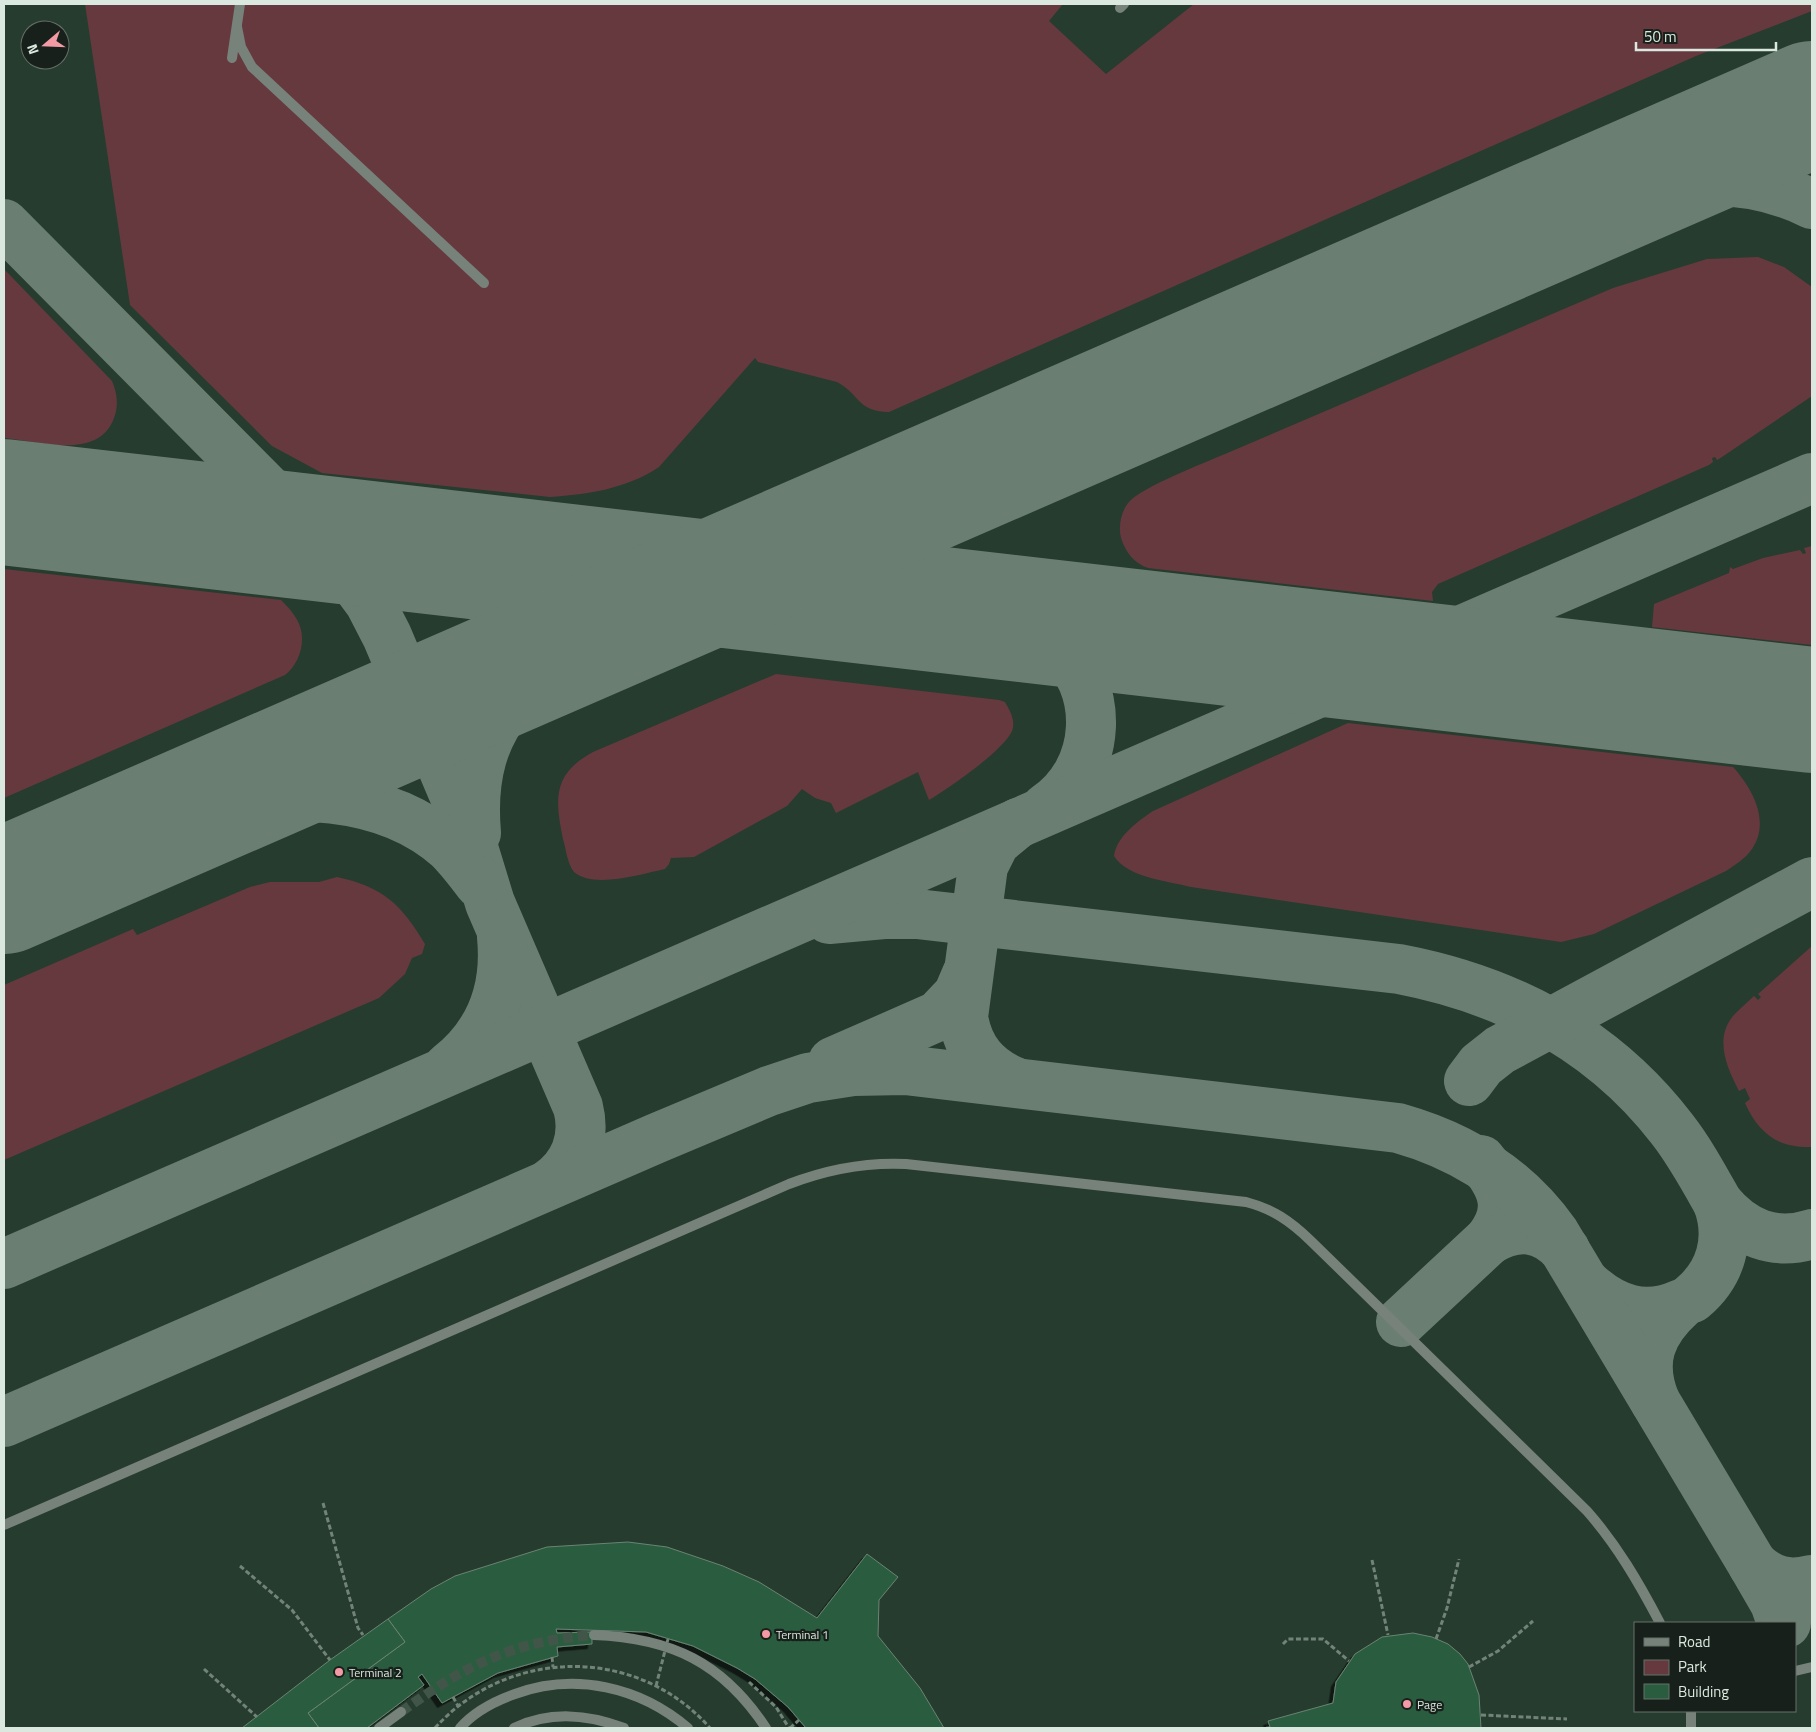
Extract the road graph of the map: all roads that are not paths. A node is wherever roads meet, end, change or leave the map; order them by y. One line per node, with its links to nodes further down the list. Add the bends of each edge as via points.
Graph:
1 (240, 4): 2 (street)
2 (237, 27): 3 (street); 4 (street, via 241,47 252,67)
3 (232, 58)
4 (484, 283)
5 (4, 1525): 6 (street, via 789,1184 822,1172 857,1165 906,1164 1246,1202 1271,1209 1310,1240 1586,1512 1624,1560)
6 (1659, 1622)
7 (594, 1635): 17 (street, via 645,1640 692,1656 719,1674)
8 (1812, 1668): 9 (street)
9 (1796, 1671)
10 (401, 1712): 12 (street)
11 (1690, 1712): 18 (street)
12 (379, 1728)
13 (460, 1728): 16 (street, via 485,1708 509,1696 546,1685 571,1683 594,1684 627,1692 661,1708)
14 (514, 1728): 15 (street, via 538,1719 570,1716 600,1720)
15 (624, 1728)
16 (688, 1728)
17 (766, 1728)
18 (1690, 1728)

